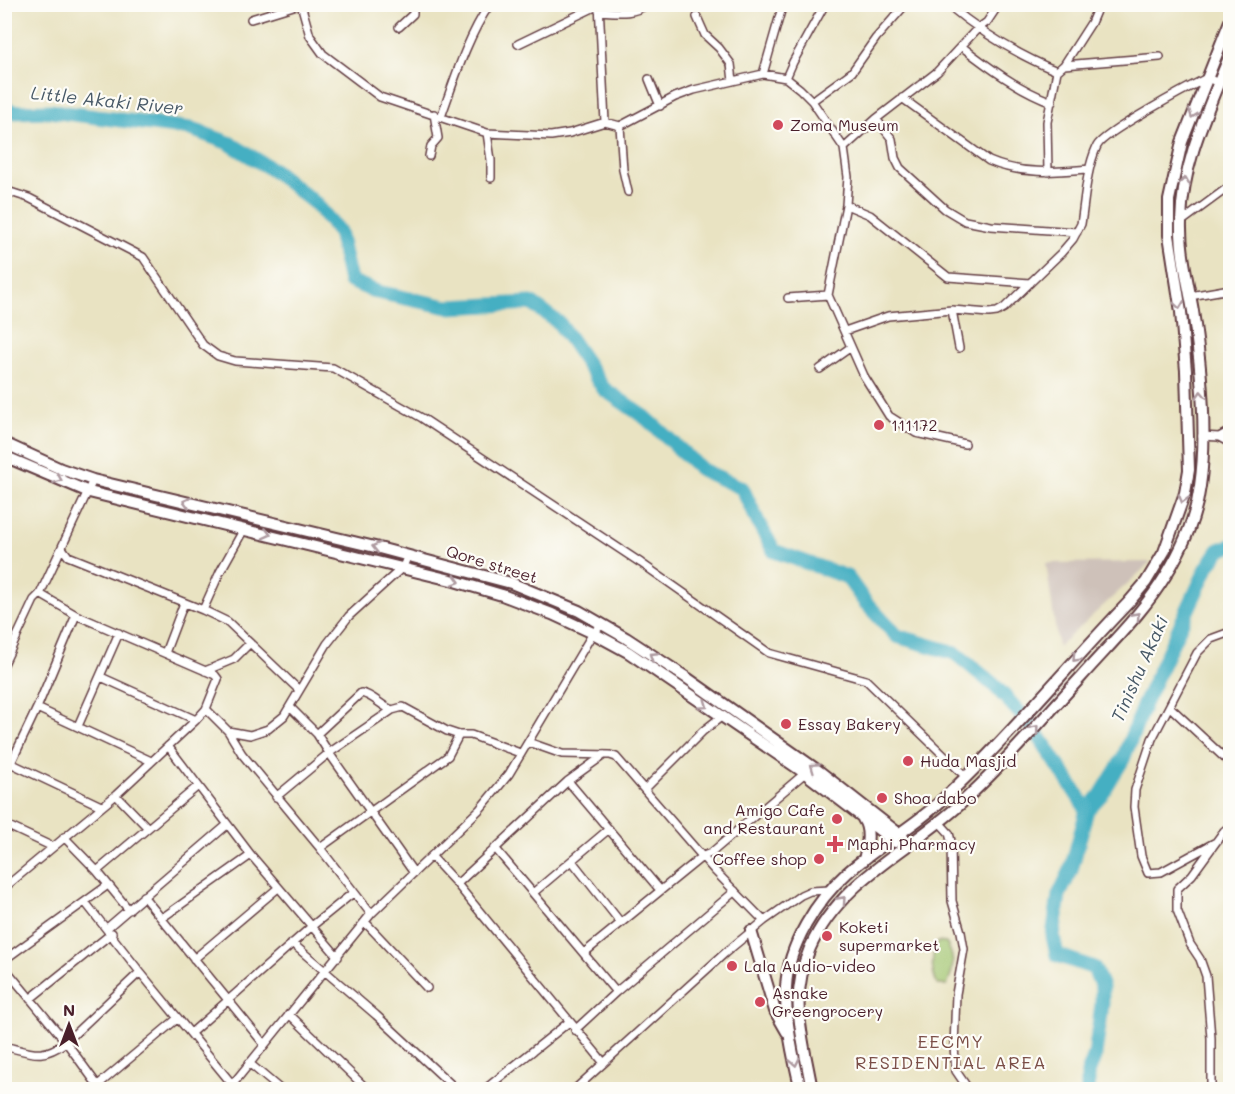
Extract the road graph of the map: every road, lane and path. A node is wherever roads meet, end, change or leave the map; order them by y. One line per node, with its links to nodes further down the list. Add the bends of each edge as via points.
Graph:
1 (301, 4): 13 (street); 33 (street, via 310,36 323,54 380,97)
2 (413, 4): 15 (street, via 413,14)
3 (490, 4): 33 (street)
4 (648, 4): 11 (street, via 624,13)
5 (783, 4): 23 (street)
6 (825, 4): 24 (street)
7 (906, 4): 30 (street, via 852,72)
8 (947, 4): 16 (street)
9 (999, 4): 16 (street, via 987,22)
10 (1099, 4): 21 (street)
11 (599, 7): 17 (street); 35 (street)
12 (697, 17): 27 (street, via 705,35 731,64)
13 (251, 19)
14 (1230, 21): 25 (main road)
15 (399, 27)
16 (976, 29): 18 (street); 22 (street, via 1029,60)
17 (518, 44)
18 (961, 46): 29 (street, via 937,72); 31 (street, via 993,70)
19 (1230, 56): 28 (main road)
20 (1160, 57): 21 (street)
21 (1064, 65): 22 (street)
22 (1057, 71): 31 (street)
23 (763, 74): 24 (street); 27 (street)
24 (786, 78): 30 (street)
25 (1207, 78): 28 (street); 40 (street, via 1099,142); 106 (main road, one-way to 106, via 1182,142 1169,200 1169,236 1181,312 1188,415 1189,470 1185,493 1164,552 1146,582)
26 (650, 79): 32 (street)
27 (734, 81): 32 (street, via 694,90)
28 (1219, 83): 47 (main road, one-way to 28, via 1192,150)
29 (902, 98): 34 (street); 41 (street, via 989,161 1021,171)
30 (812, 101): 38 (street)
31 (1052, 102): 41 (street, via 1047,122)
32 (660, 106): 36 (street)
33 (437, 115): 37 (street); 39 (street, via 438,138)
34 (876, 119): 38 (street); 48 (street, via 892,139 900,168 945,209 965,221)
35 (605, 122): 36 (street); 37 (street, via 551,136)
36 (620, 126): 45 (street)
37 (487, 133): 42 (street)
38 (843, 148): 46 (street, via 848,177)
39 (429, 156)
40 (1089, 169): 41 (street); 48 (street)
41 (1048, 172)
42 (490, 178)
43 (1230, 186): 47 (street)
44 (4, 190): 106 (street, via 29,198 143,257 203,345 218,356 235,361 333,368 422,418 769,653 866,680)
45 (628, 192)
46 (846, 205): 49 (street, via 870,215 948,277); 51 (street)
47 (1181, 222): 52 (main road)
48 (1077, 232): 49 (street)
49 (1030, 283): 54 (street, via 997,312)
50 (1230, 290): 52 (street)
51 (828, 295): 53 (street); 55 (street)
52 (1190, 296): 60 (main road, one-way to 52)
53 (788, 298)
54 (952, 310): 55 (street, via 888,316); 57 (street)
55 (845, 331): 56 (street)
56 (851, 347): 58 (street); 64 (street, via 889,416 916,433)
57 (959, 348)
58 (820, 369)
59 (1230, 431): 61 (street)
60 (1203, 436): 61 (street); 117 (main road, one-way to 60, via 1014,752 1145,605 1179,552 1190,525 1200,488)
61 (1218, 437): 63 (street)
62 (4, 443): 66 (main road, Qore street)
63 (1230, 443)
64 (965, 444)
65 (4, 456): 67 (main road, Qore street, one-way to 67)
66 (93, 480): 67 (street); 70 (main road, Qore street, one-way to 66)
67 (89, 492): 68 (main road, Qore street); 69 (street)
68 (244, 529): 71 (main road, Qore street, one-way to 71); 74 (street)
69 (62, 548): 72 (street); 73 (street, via 68,556)
70 (408, 555): 71 (street); 76 (main road, Qore street, via 511,584)
71 (403, 567): 79 (main road, Qore street, one-way to 79, via 502,595); 85 (street, via 349,616)
72 (40, 594): 75 (street); 82 (street)
73 (183, 603): 74 (street); 81 (street)
74 (203, 610): 80 (street, via 228,622)
75 (76, 615): 78 (street); 88 (street)
76 (603, 624): 79 (street); 115 (main road, Qore street, one-way to 76, via 687,678)
77 (1230, 632): 87 (street, via 1211,639 1197,653)
78 (119, 633): 81 (street); 84 (street)
79 (593, 633): 91 (main road, Qore street, one-way to 91, via 628,652); 97 (street)
80 (250, 643): 83 (street, via 234,659); 85 (street)
81 (165, 653): 83 (street)
82 (4, 664)
83 (205, 671): 89 (street, via 218,679)
84 (101, 677): 92 (street); 93 (street)
85 (299, 690): 86 (street)
86 (290, 707): 94 (street, via 268,729 250,735); 95 (street)
87 (1170, 707): 104 (street); 125 (street, via 1152,739 1135,790 1135,824 1141,856 1148,873 1161,872)
88 (37, 708): 93 (street); 103 (street)
89 (206, 709): 92 (street); 94 (street)
90 (392, 710): 95 (street, via 361,693); 96 (street, via 403,707); 99 (street)
91 (721, 717): 105 (main road, Qore street); 109 (street)
92 (196, 720): 98 (street)
93 (78, 726): 102 (street)
94 (228, 731): 111 (street)
95 (317, 734): 99 (street)
96 (459, 735): 100 (street, via 471,735); 113 (street, via 448,756)
97 (528, 742): 100 (street); 101 (street, via 562,754)
98 (168, 746): 102 (street); 108 (street)
99 (328, 753): 111 (street); 113 (street)
100 (520, 753): 132 (street, via 480,809)
101 (603, 755): 107 (street); 109 (street, via 616,757)
102 (151, 761): 110 (street)
103 (8, 762): 112 (street)
104 (1230, 763)
105 (805, 773): 114 (main road, Qore street); 131 (street)
106 (966, 777): 116 (main road)
107 (568, 781): 122 (street); 129 (street)
108 (198, 786): 119 (street); 121 (street)
109 (645, 789): 131 (street)
110 (117, 795): 112 (street); 121 (street)
111 (276, 797): 128 (street)
112 (101, 806): 123 (street)
113 (371, 812): 128 (street); 136 (street)
114 (859, 814): 124 (main road, Qore street); 133 (main road, via 866,822 868,842)
115 (876, 816): 116 (main road, via 899,825); 124 (main road, Qore street)
116 (915, 821): 124 (main road)
117 (939, 822): 126 (main road); 189 (street, via 951,841 952,901 964,949 956,994 956,1071)
118 (4, 824): 127 (street)
119 (227, 825): 130 (street); 146 (street)
120 (1230, 826): 125 (street)
121 (147, 827): 135 (street)
122 (609, 829): 134 (street); 141 (street)
123 (64, 837): 127 (street); 135 (street)
124 (895, 837): 126 (main road, Qore street); 133 (main road)
125 (1214, 843): 190 (street, via 1177,889 1176,902 1206,976)
126 (907, 846): 188 (main road, one-way to 126, via 797,1000 810,948 839,901)
127 (53, 847): 139 (street)
128 (320, 848): 144 (street)
129 (495, 848): 137 (street); 145 (street)
130 (251, 855): 140 (street); 150 (street)
131 (703, 856): 141 (street); 143 (street)
132 (432, 857): 136 (street); 137 (street)
133 (864, 860): 142 (main road)
134 (572, 861): 145 (street); 153 (street)
135 (97, 871): 138 (street)
136 (414, 873): 149 (street)
137 (457, 884): 171 (street)
138 (108, 885): 147 (street); 148 (street)
139 (4, 888)
140 (278, 888): 154 (street); 160 (street)
141 (660, 890): 153 (street)
142 (830, 890): 151 (street, via 801,895); 174 (main road, via 810,918 790,965 786,986)
143 (735, 891): 151 (street); 166 (street)
144 (354, 892): 149 (street); 154 (street)
145 (533, 893): 158 (street)
146 (142, 896): 148 (street); 150 (street)
147 (86, 902): 155 (street); 161 (street)
148 (129, 910): 155 (street)
149 (371, 914): 152 (street)
150 (162, 918): 160 (street)
151 (764, 921): 156 (street)
152 (365, 922): 159 (street); 165 (street)
153 (621, 923): 158 (street)
154 (312, 926): 157 (street); 159 (street)
155 (109, 931): 163 (street); 167 (street)
156 (751, 932): 174 (main road, via 775,1011); 179 (street)
157 (292, 943): 164 (street); 168 (street)
158 (584, 953): 166 (street)
159 (338, 957): 164 (street)
160 (194, 959): 168 (street)
161 (4, 960)
162 (4, 967): 167 (street)
163 (140, 972): 170 (street); 175 (street)
164 (324, 972): 169 (street); 184 (street)
165 (427, 988)
166 (616, 992): 172 (street)
167 (30, 999): 175 (street)
168 (227, 999): 173 (street); 176 (street)
169 (289, 1014): 176 (street); 183 (street)
170 (178, 1018): 173 (street); 180 (street)
171 (568, 1022): 172 (street); 185 (street)
172 (575, 1030): 179 (street)
173 (191, 1033): 181 (street)
174 (789, 1036): 187 (main road, one-way to 187)
175 (66, 1042): 177 (street, via 40,1055); 180 (street)
176 (264, 1044): 178 (street)
177 (4, 1046)
178 (249, 1063): 181 (street); 182 (street)
179 (604, 1063): 186 (street)
180 (99, 1087)
181 (230, 1087)
182 (281, 1089)
183 (368, 1089)
184 (457, 1089)
185 (484, 1089)
186 (574, 1089)
187 (801, 1089)
188 (812, 1089)
189 (969, 1089)
190 (1211, 1089)

